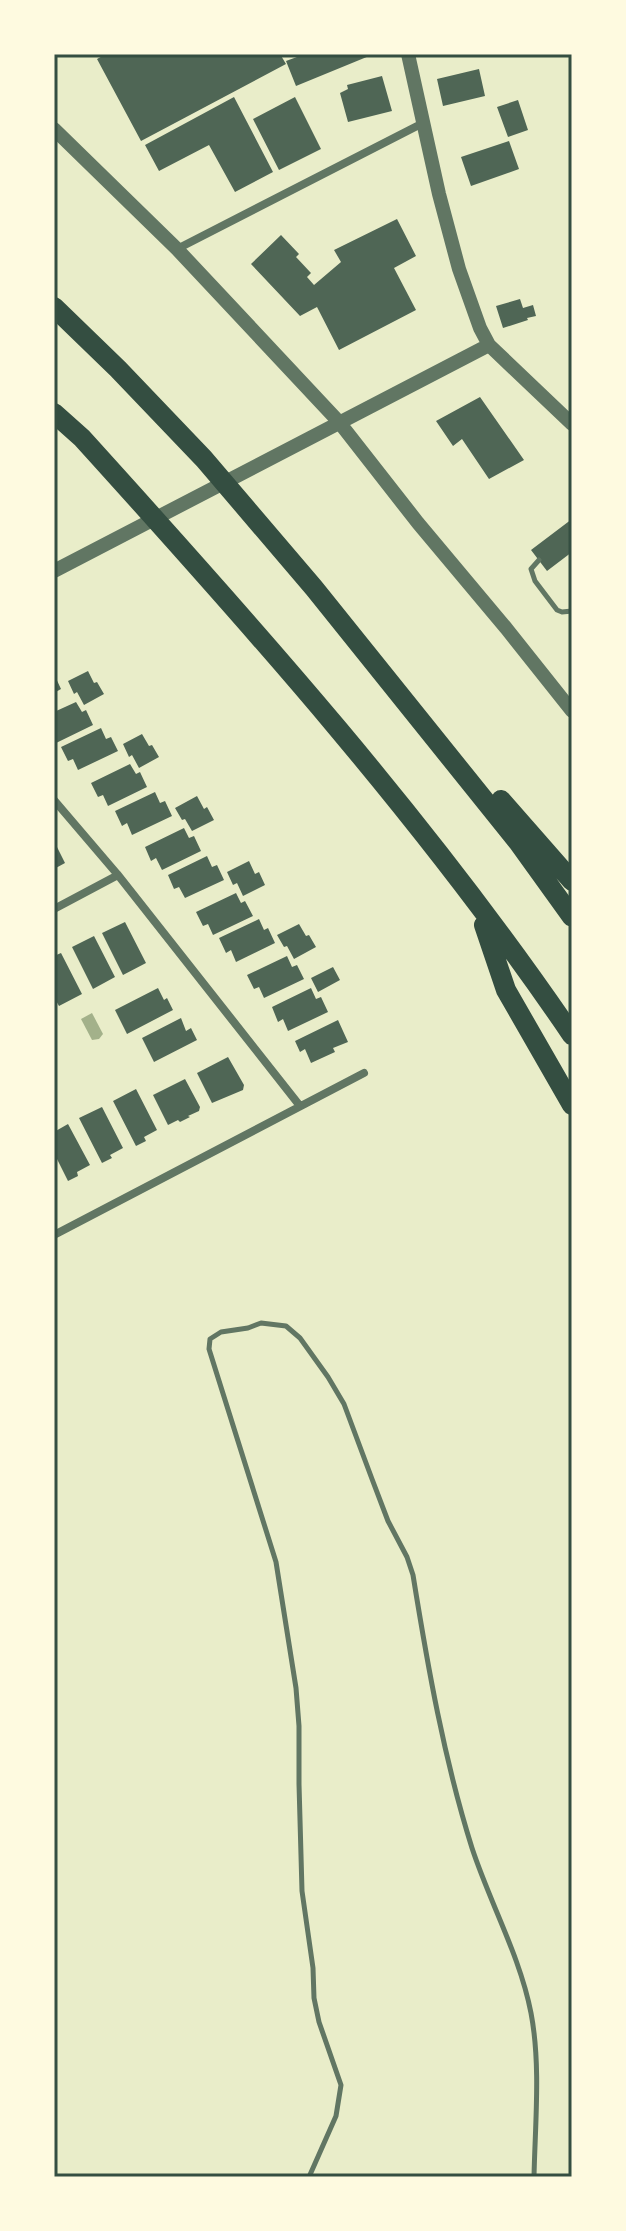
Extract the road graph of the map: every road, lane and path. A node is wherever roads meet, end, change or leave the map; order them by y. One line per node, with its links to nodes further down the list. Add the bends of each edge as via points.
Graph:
1 (408, 54): 2 (street)
2 (423, 123): 4 (street); 6 (street, via 459,269)
3 (54, 129): 4 (street)
4 (177, 249): 8 (street)
5 (54, 307): 12 (highway, via 204,459)
6 (489, 345): 8 (street); 9 (street)
7 (54, 413): 18 (highway, via 242,614)
8 (339, 422): 11 (street); 14 (street)
9 (572, 424)
10 (539, 560): 13 (lane, via 531,569 535,581 557,610)
11 (54, 571)
12 (314, 588): 17 (highway); 20 (highway)
13 (572, 611)
14 (572, 711)
15 (54, 800): 16 (street)
16 (118, 875): 19 (street); 24 (street)
17 (572, 881)
18 (478, 906): 21 (highway); 23 (highway, via 506,990)
19 (54, 909)
20 (572, 917)
21 (572, 1035)
22 (364, 1073): 24 (street)
23 (572, 1105)
24 (300, 1106): 25 (street)
25 (54, 1235)
26 (309, 2177): 27 (lane, via 336,2116 341,2085 314,1998 302,1891 296,1688 276,1562 209,1349 216,1335 261,1323 286,1326 328,1377 344,1404 413,1575 458,1803 531,2014 536,2057)
27 (534, 2177)

